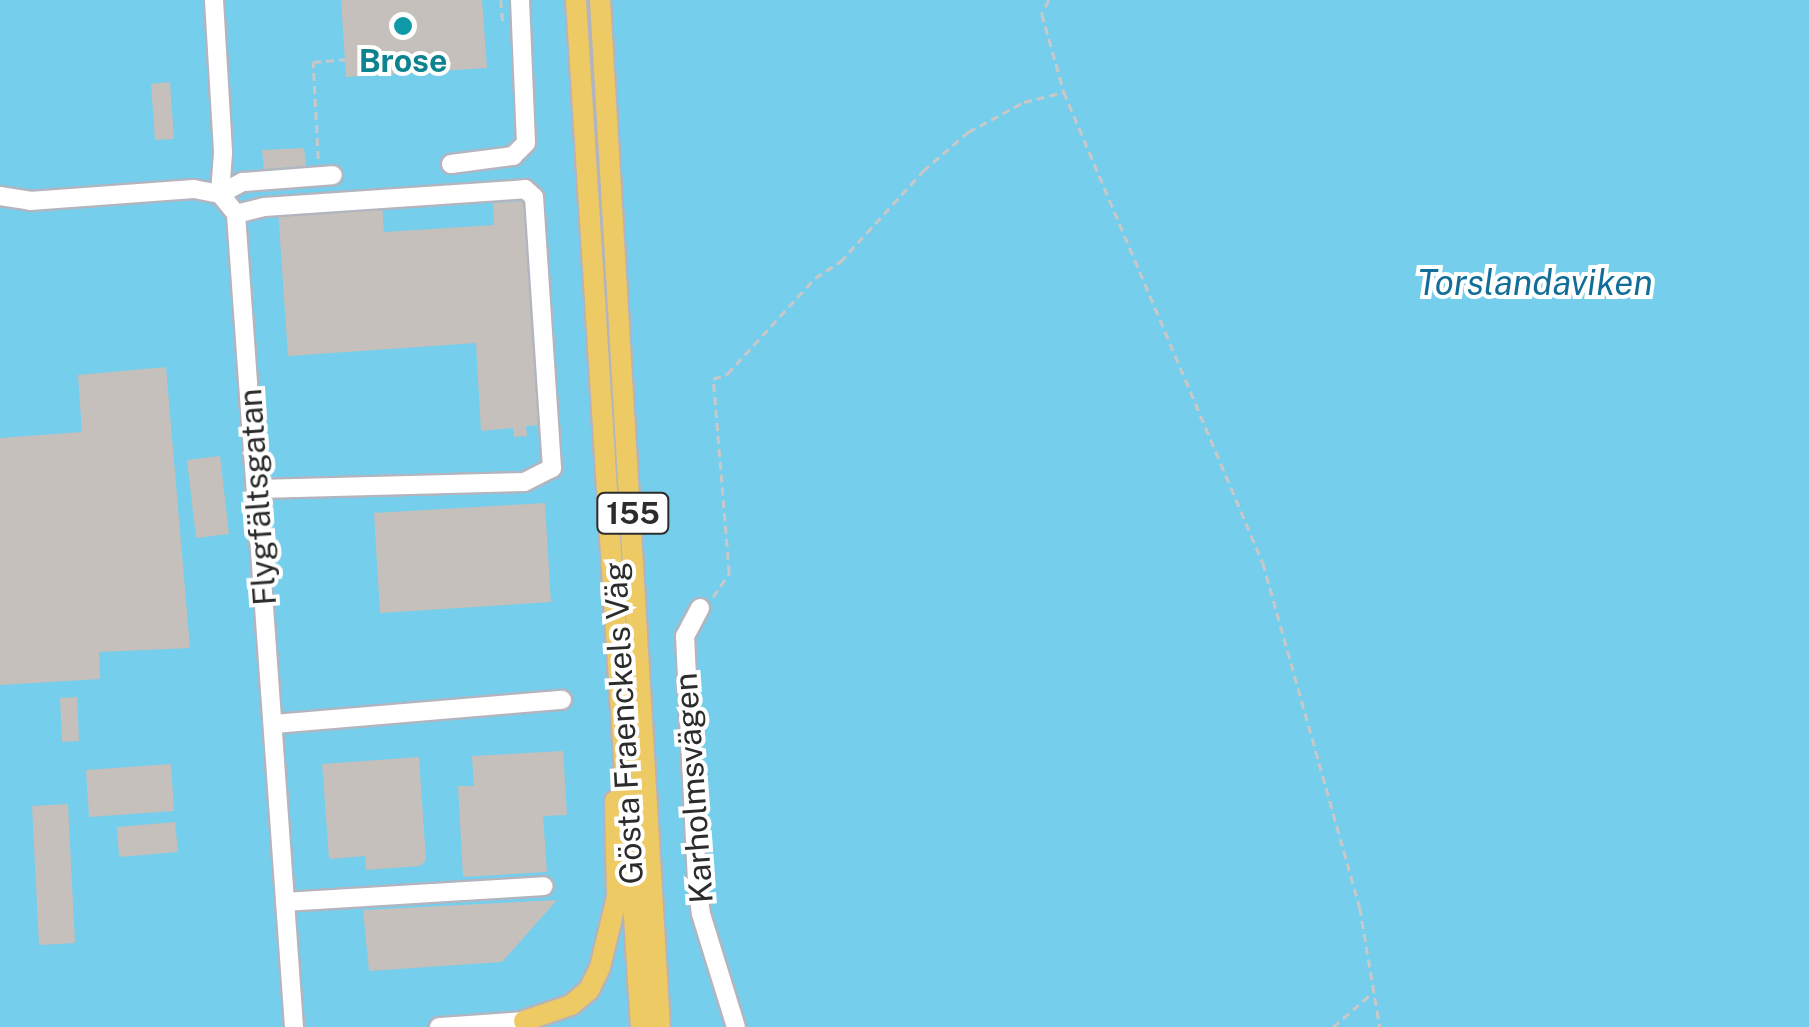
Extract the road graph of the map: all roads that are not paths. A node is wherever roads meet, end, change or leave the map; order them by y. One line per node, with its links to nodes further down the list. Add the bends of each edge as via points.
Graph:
1 (214, 0): 7 (street)
2 (520, 0): 5 (street, via 526,143 513,156)
3 (576, 0): 14 (main road, Gösta Fraenckels Väg / 155, via 614,541)
4 (600, 0): 22 (main road, Gösta Fraenckels Väg / 155)
5 (452, 164)
6 (326, 175): 7 (street, via 243,182)
7 (220, 194): 8 (street, via 30,201); 9 (street)
8 (0, 196)
9 (236, 214): 10 (street, Flygfältsgatan); 10 (street, via 525,189 534,197 552,468 524,482)
10 (258, 489): 13 (street, Flygfältsgatan)
11 (700, 608): 23 (street, Karholmsvägen, via 685,636 697,882)
12 (562, 700): 13 (street)
13 (274, 724): 16 (street, Flygfältsgatan)
14 (622, 755): 17 (main road, via 617,897 600,967 589,990 571,1005); 21 (main road, Gösta Fraenckels Väg / 155)
15 (544, 886): 16 (street)
16 (286, 902): 18 (street, Flygfältsgatan)
17 (524, 1021): 19 (street); 20 (main road)
18 (294, 1027)
19 (439, 1027)
20 (561, 1027)
21 (640, 1027)
22 (660, 1027)
23 (736, 1027)

